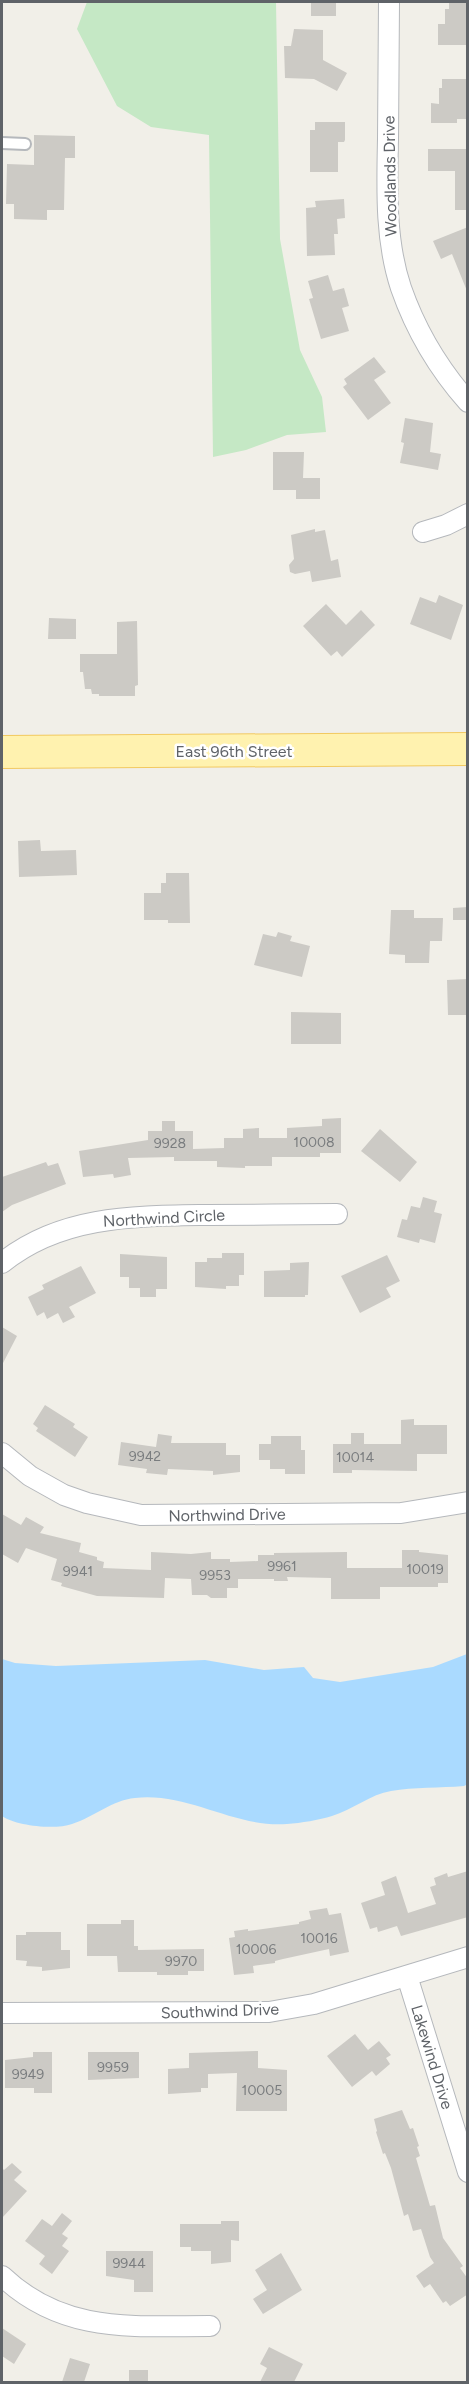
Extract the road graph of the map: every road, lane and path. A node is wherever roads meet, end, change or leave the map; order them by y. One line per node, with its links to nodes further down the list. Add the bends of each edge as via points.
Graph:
1 (389, 2): 4 (street, Woodlands Drive, via 387,198 392,247 400,286 416,325 434,358)
2 (2, 143): 3 (lane)
3 (24, 144)
4 (468, 402)
5 (468, 514): 6 (street)
6 (423, 532)
7 (468, 749): 8 (main road, East 96th Street)
8 (2, 752)
9 (337, 1214): 10 (street, Northwind Circle, via 111,1219 53,1234)
10 (2, 1263)
11 (2, 1453): 12 (street, Northwind Drive, via 64,1496 141,1515 401,1513)
12 (468, 1502)
13 (468, 1956): 14 (street, Southwind Drive)
14 (407, 1976): 15 (street, Southwind Drive, via 314,2004 269,2012); 16 (street, Lakewind Drive)
15 (2, 2013)
16 (468, 2172)
17 (2, 2276): 18 (street, via 41,2304 86,2322 110,2326)
18 (210, 2326)

